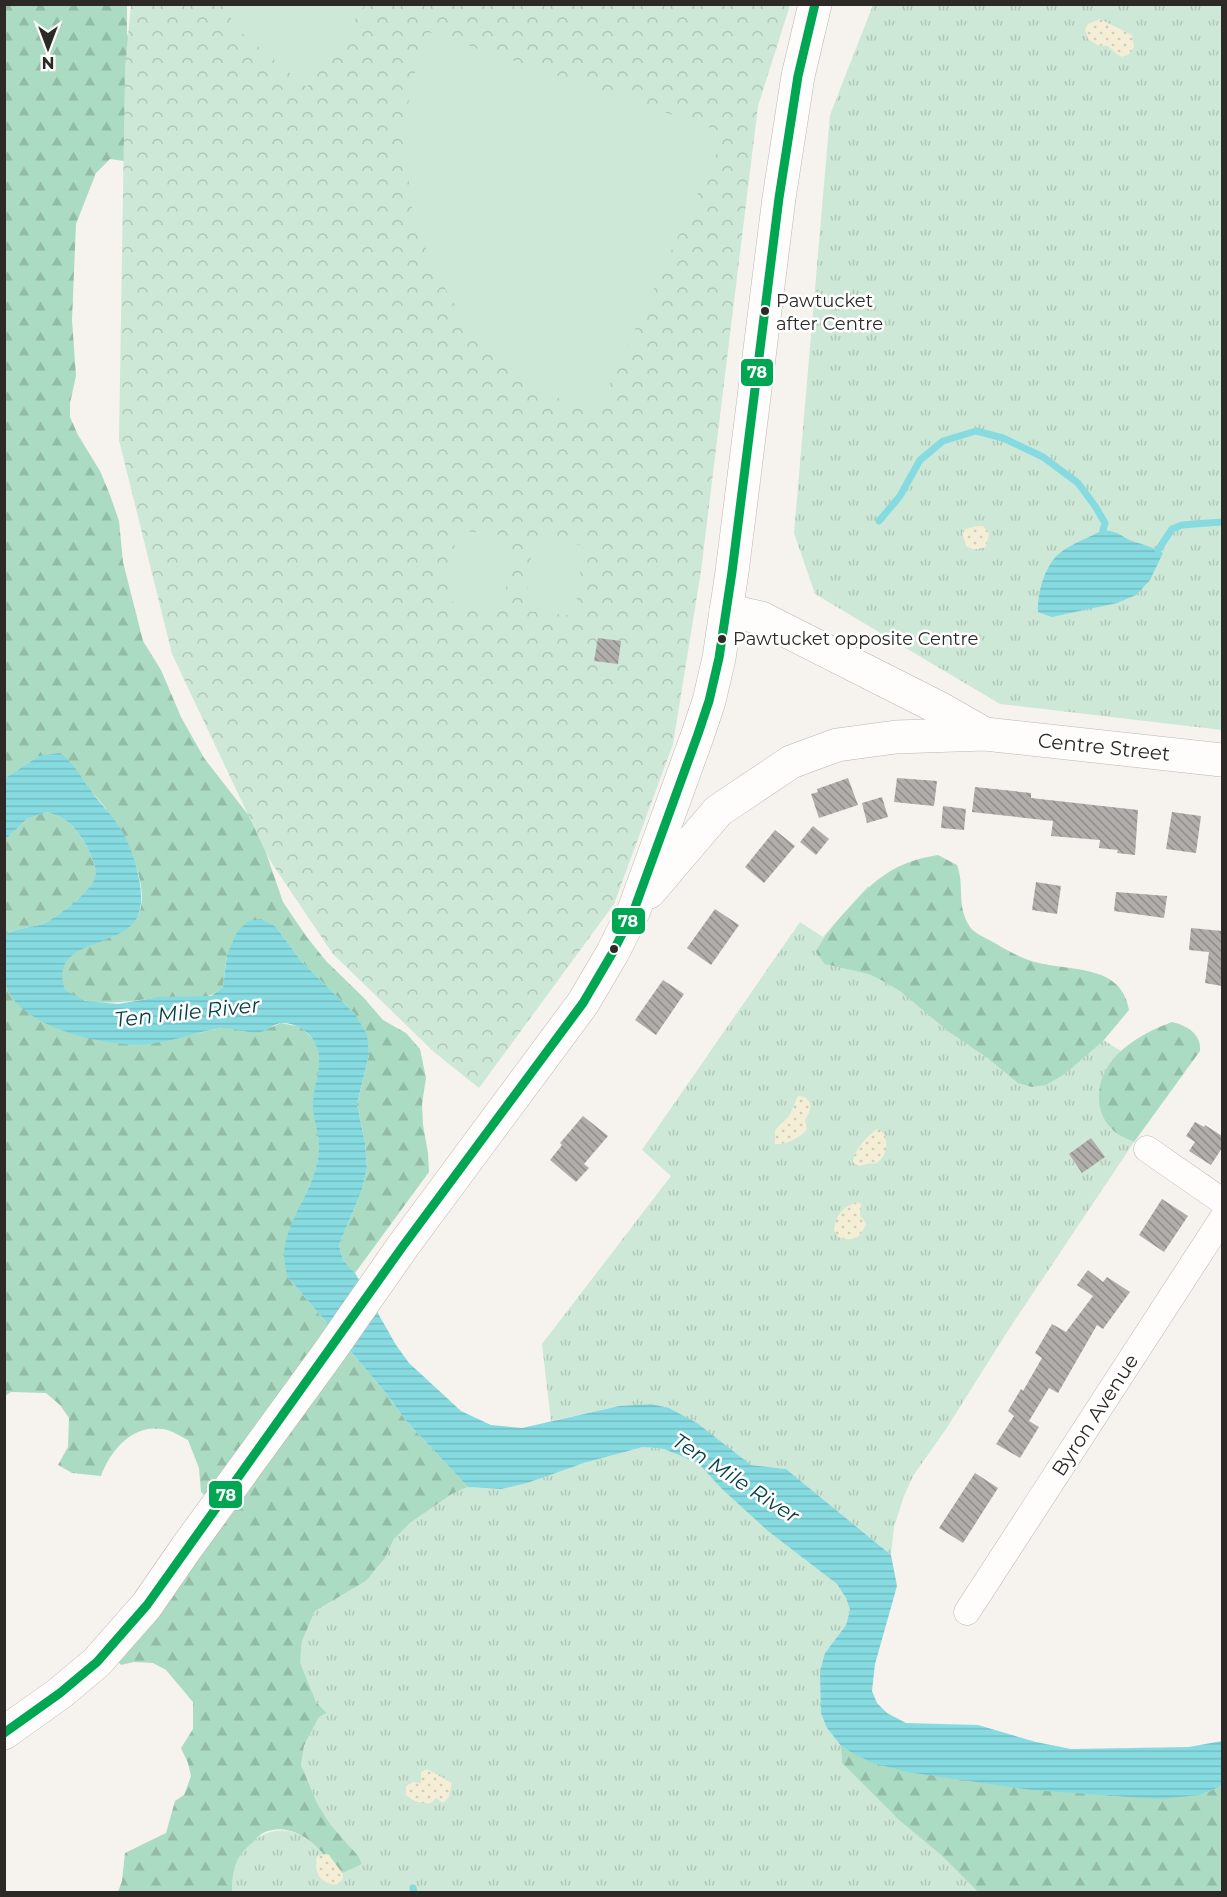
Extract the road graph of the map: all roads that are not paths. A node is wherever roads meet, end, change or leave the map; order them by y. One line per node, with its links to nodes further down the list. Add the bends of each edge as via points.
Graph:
1 (815, 4): 2 (main road, via 798,76 779,198)
2 (726, 610): 3 (main road, Centre Street, via 761,618); 5 (main road, via 709,701)
3 (985, 734): 4 (main road, Centre Street); 5 (main road, Centre Street, via 906,736 837,745 791,762 718,811)
4 (1222, 760)
5 (634, 910): 10 (main road, via 582,1003 147,1605 97,1662)
6 (1147, 1149): 7 (street)
7 (1222, 1201)
8 (1222, 1219): 9 (street, Byron Avenue)
9 (968, 1612)
10 (5, 1732)

